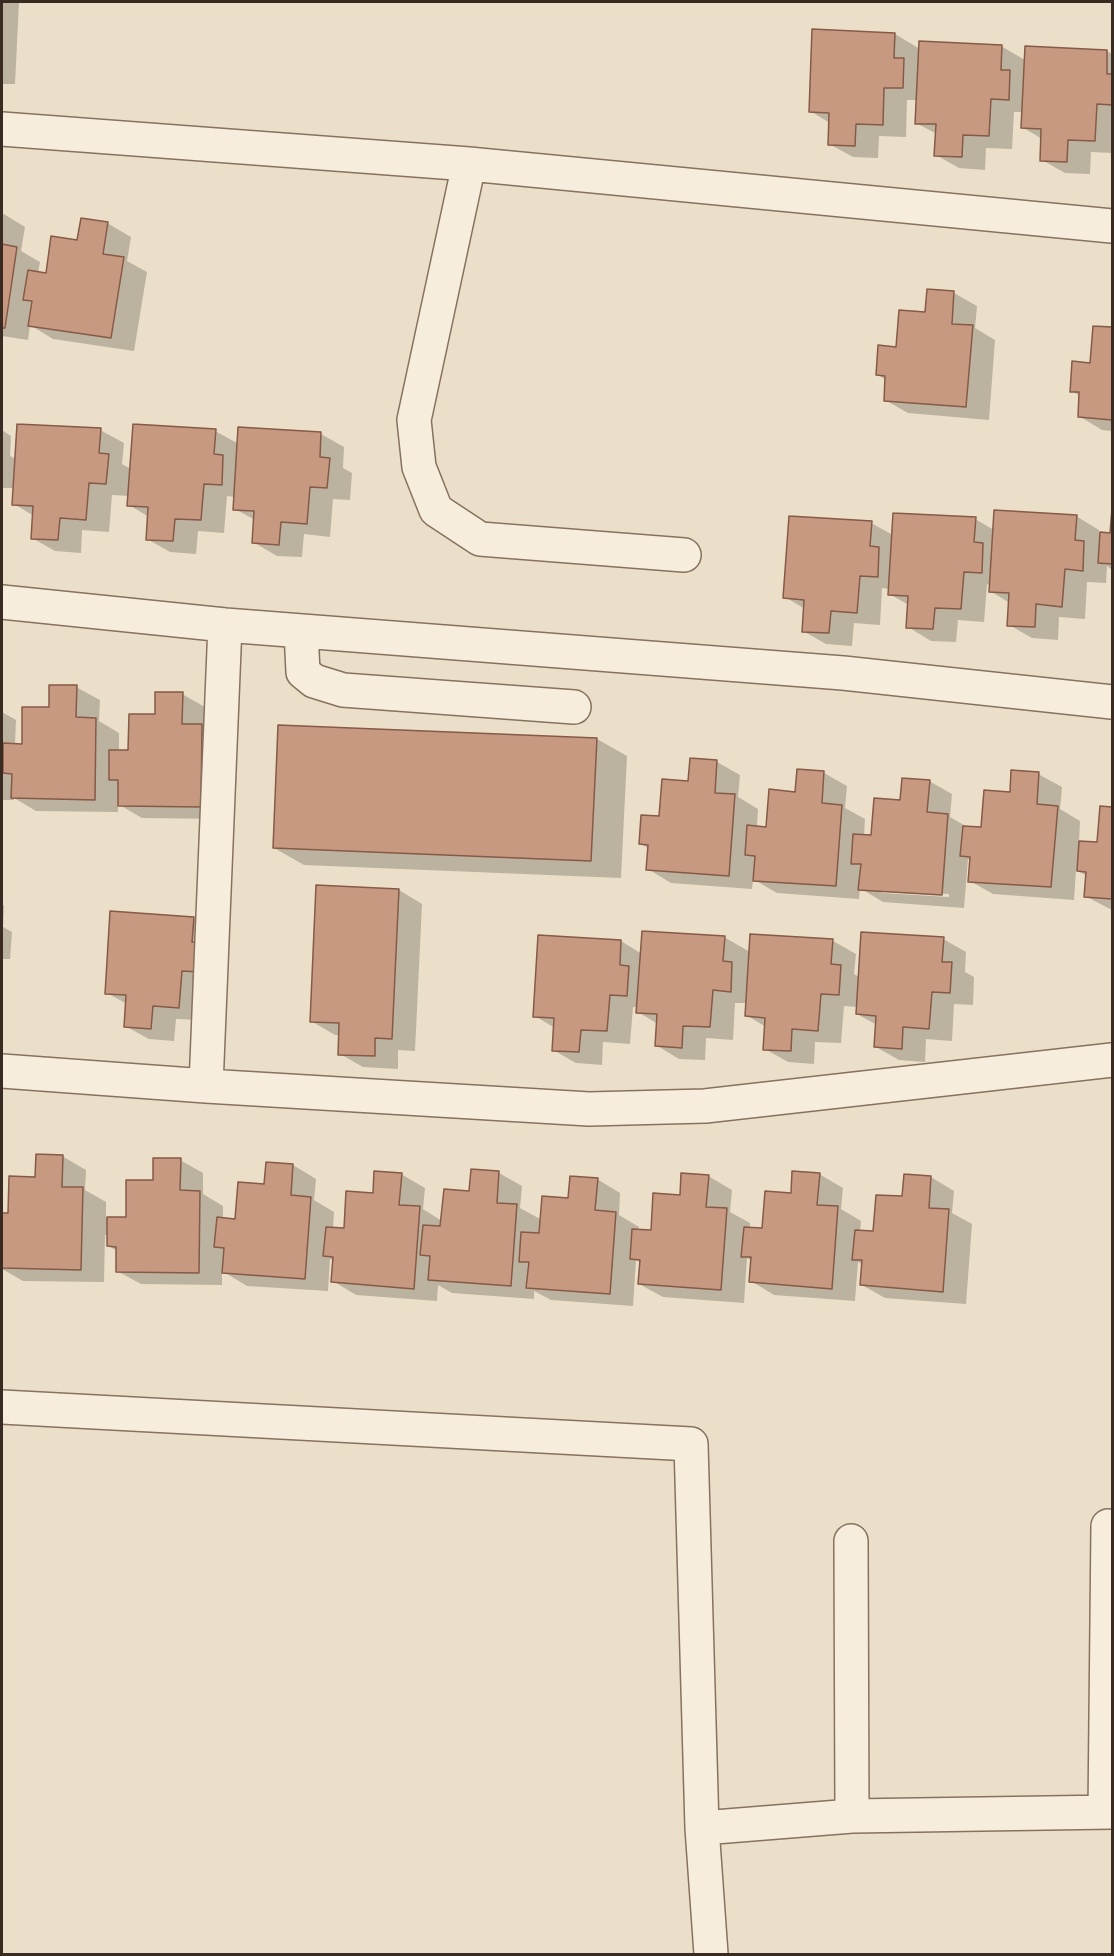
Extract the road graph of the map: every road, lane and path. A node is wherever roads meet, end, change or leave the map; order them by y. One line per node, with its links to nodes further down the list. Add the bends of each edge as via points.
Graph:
1 (2, 129): 2 (street)
2 (469, 164): 3 (street); 4 (street, via 414,420 419,467 436,510 480,539)
3 (1113, 226)
4 (684, 555)
5 (2, 602): 6 (street)
6 (225, 625): 7 (street); 12 (street)
7 (301, 630): 8 (street, via 831,672); 9 (street, via 303,672 314,681 343,690)
8 (1113, 702)
9 (574, 707)
10 (1113, 1060): 12 (street, via 705,1106 589,1109)
11 (2, 1071): 12 (street)
12 (206, 1086)
13 (2, 1407): 18 (street, via 691,1444)
14 (1108, 1526): 16 (street)
15 (851, 1540): 17 (street)
16 (1109, 1812): 17 (street)
17 (852, 1816): 18 (street)
18 (702, 1828): 19 (street)
19 (711, 1954)

